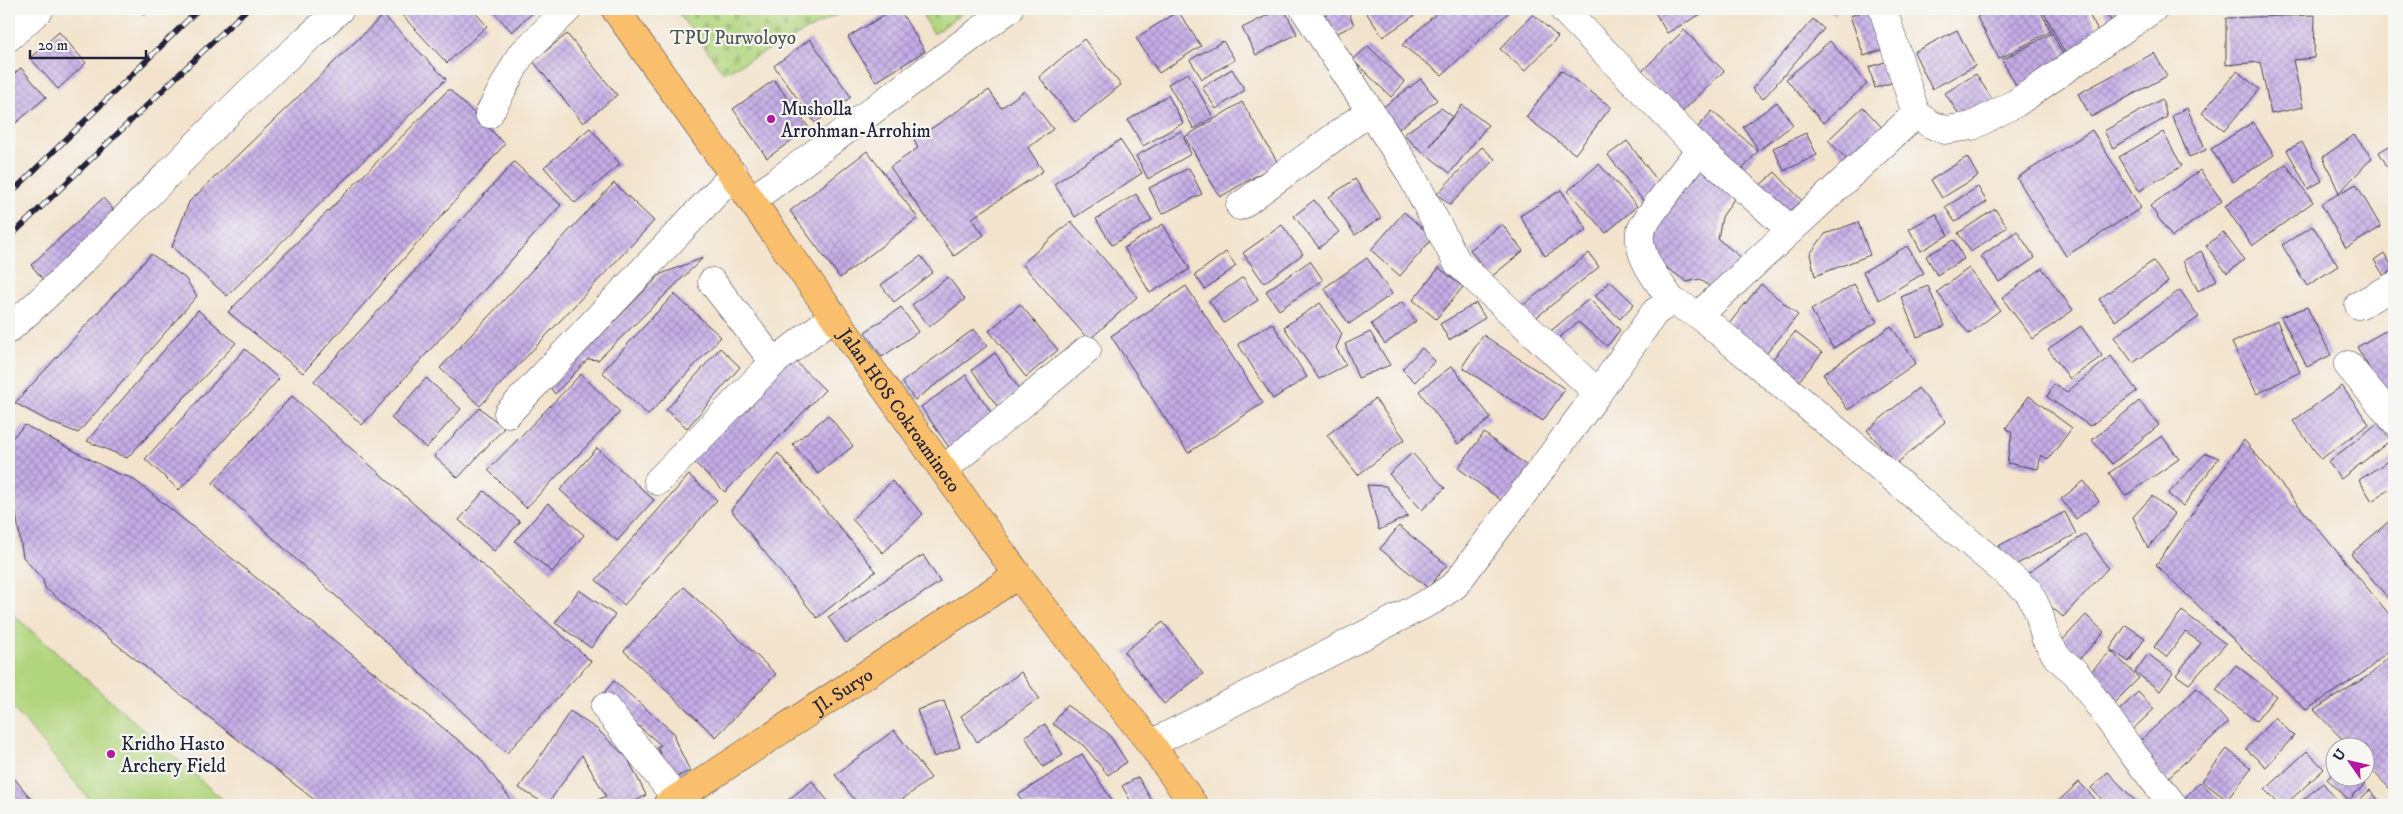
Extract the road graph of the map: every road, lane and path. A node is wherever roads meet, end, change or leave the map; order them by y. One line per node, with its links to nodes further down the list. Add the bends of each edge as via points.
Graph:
1 (340, 9): 25 (street, via 224,116 134,211)
2 (568, 9): 12 (street, via 520,56)
3 (615, 9): 15 (main road, Jalan HOS Cokroaminoto)
4 (1009, 9): 16 (street)
5 (1304, 9): 11 (street)
6 (1563, 9): 14 (street)
7 (1883, 9): 13 (street)
8 (2153, 9): 13 (street, via 2016,103 1972,126 1945,130)
9 (33, 11): 10 (street)
10 (9, 36)
11 (1370, 111): 17 (street); 29 (street, via 1409,171 1458,262)
12 (489, 114)
13 (1916, 114): 18 (street)
14 (1700, 150): 18 (street); 21 (street, via 1640,230 1641,248 1650,271)
15 (734, 174): 16 (main road, Jalan HOS Cokroaminoto); 30 (street)
16 (752, 200): 24 (main road, Jalan HOS Cokroaminoto)
17 (1240, 206)
18 (1791, 230): 23 (street)
19 (712, 282): 27 (street)
20 (2394, 286): 22 (street)
21 (1672, 301): 23 (street); 29 (street, via 1655,312)
22 (2359, 305)
23 (1699, 315): 39 (street, via 2029,592 2045,637 2057,656 2076,673)
24 (834, 316): 27 (street); 32 (main road, Jalan HOS Cokroaminoto)
25 (9, 329)
26 (1087, 350): 32 (street)
27 (774, 362): 33 (street)
28 (2348, 365): 31 (street)
29 (1598, 393): 36 (street, via 1455,585 1435,599)
30 (508, 413)
31 (2394, 420)
32 (943, 470): 34 (main road, Jalan HOS Cokroaminoto)
33 (658, 481)
34 (1018, 575): 36 (main road, Jalan HOS Cokroaminoto); 37 (main road, Jl. Suryo)
35 (605, 707): 37 (street)
36 (1151, 744): 38 (main road, Jalan HOS Cokroaminoto)
37 (672, 802)
38 (1194, 805)
39 (2173, 805)

